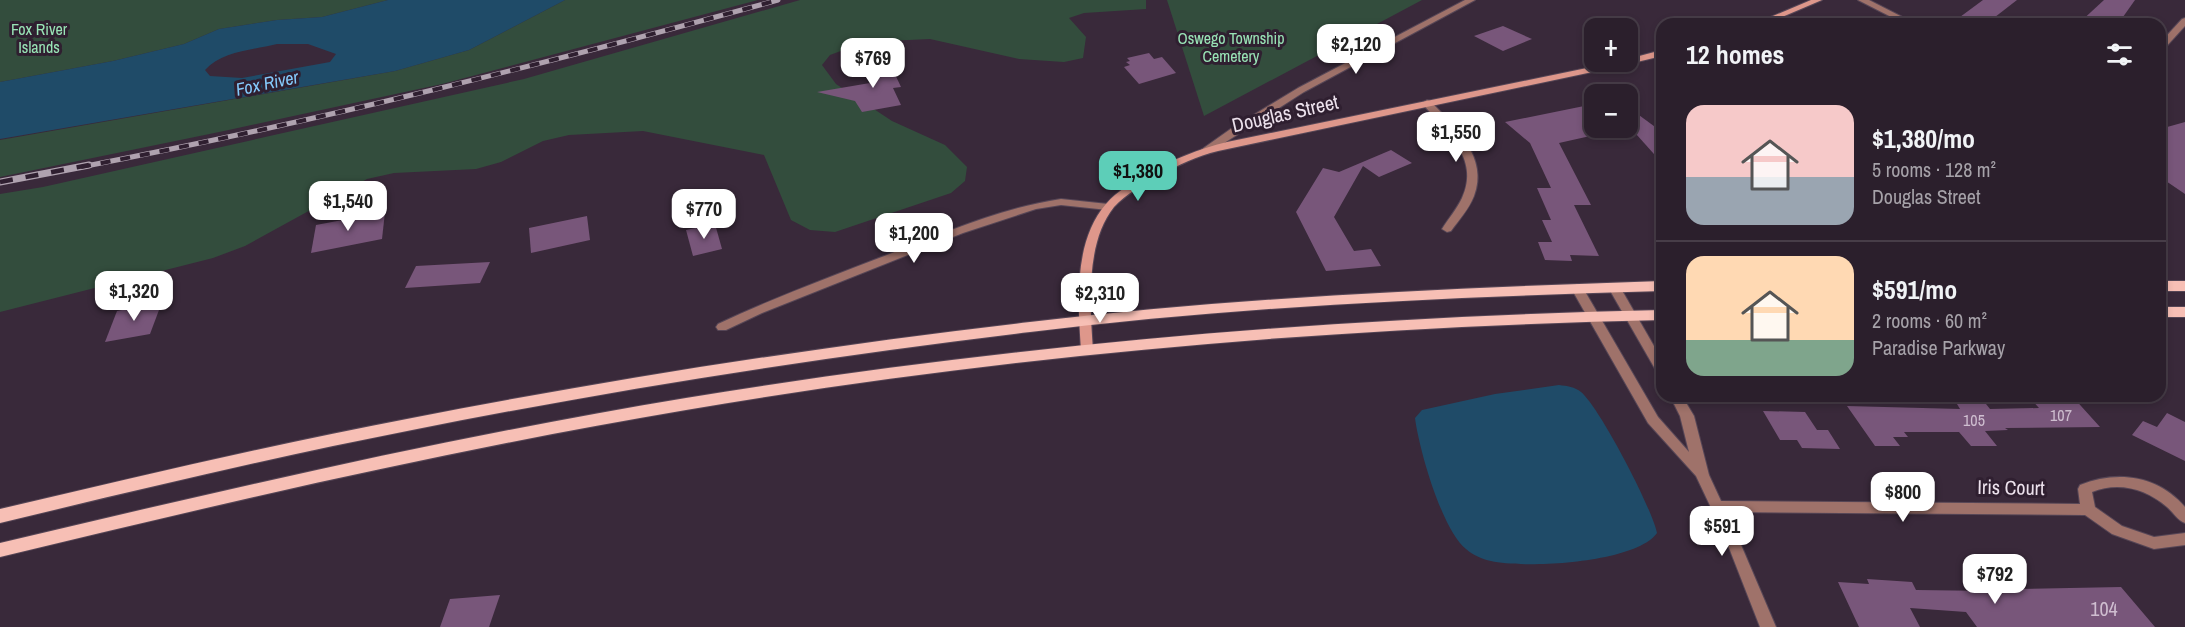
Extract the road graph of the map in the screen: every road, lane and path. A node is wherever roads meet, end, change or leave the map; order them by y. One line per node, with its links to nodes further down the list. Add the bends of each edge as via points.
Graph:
1 (1471, 0): 10 (street, via 1312,82)
2 (1818, 0): 4 (street)
3 (1862, 0): 5 (street)
4 (1773, 18)
5 (1900, 18)
6 (2185, 21): 7 (street)
7 (2166, 42)
8 (1656, 55): 9 (street, Douglas Street)
9 (1427, 103): 10 (street, Douglas Street); 12 (street, via 1459,136 1473,166 1469,196)
10 (1203, 152): 11 (street, Douglas Street, via 1161,171)
11 (1108, 207): 23 (street, Douglas Street, via 1095,235 1088,269 1083,296); 24 (street, via 1061,202 1034,206 959,231)
12 (1447, 229)
13 (1656, 286): 16 (main road)
14 (2166, 286): 15 (main road)
15 (2185, 286)
16 (1614, 287): 17 (main road); 20 (street)
17 (1577, 288): 22 (street); 23 (main road, via 1293,303)
18 (2166, 312): 19 (main road)
19 (2185, 312)
20 (1630, 315): 21 (main road); 22 (main road); 26 (street)
21 (1656, 315)
22 (1593, 316): 25 (main road, via 1452,321); 28 (street, via 1653,420)
23 (1085, 320): 25 (street, Douglas Street); 31 (main road, via 818,353 470,412 248,458)
24 (722, 327)
25 (1087, 350): 34 (main road, via 675,406 280,484)
26 (1656, 360)
27 (1679, 402): 28 (street, via 1687,416)
28 (1702, 475): 29 (street)
29 (1718, 506): 30 (street, Iris Court); 35 (street)
30 (2088, 510): 32 (street, via 2085,489 2098,482 2121,480 2153,490); 33 (street, via 2117,530 2154,543)
31 (0, 516)
32 (2185, 517)
33 (2185, 539)
34 (0, 550)
35 (1768, 627)

